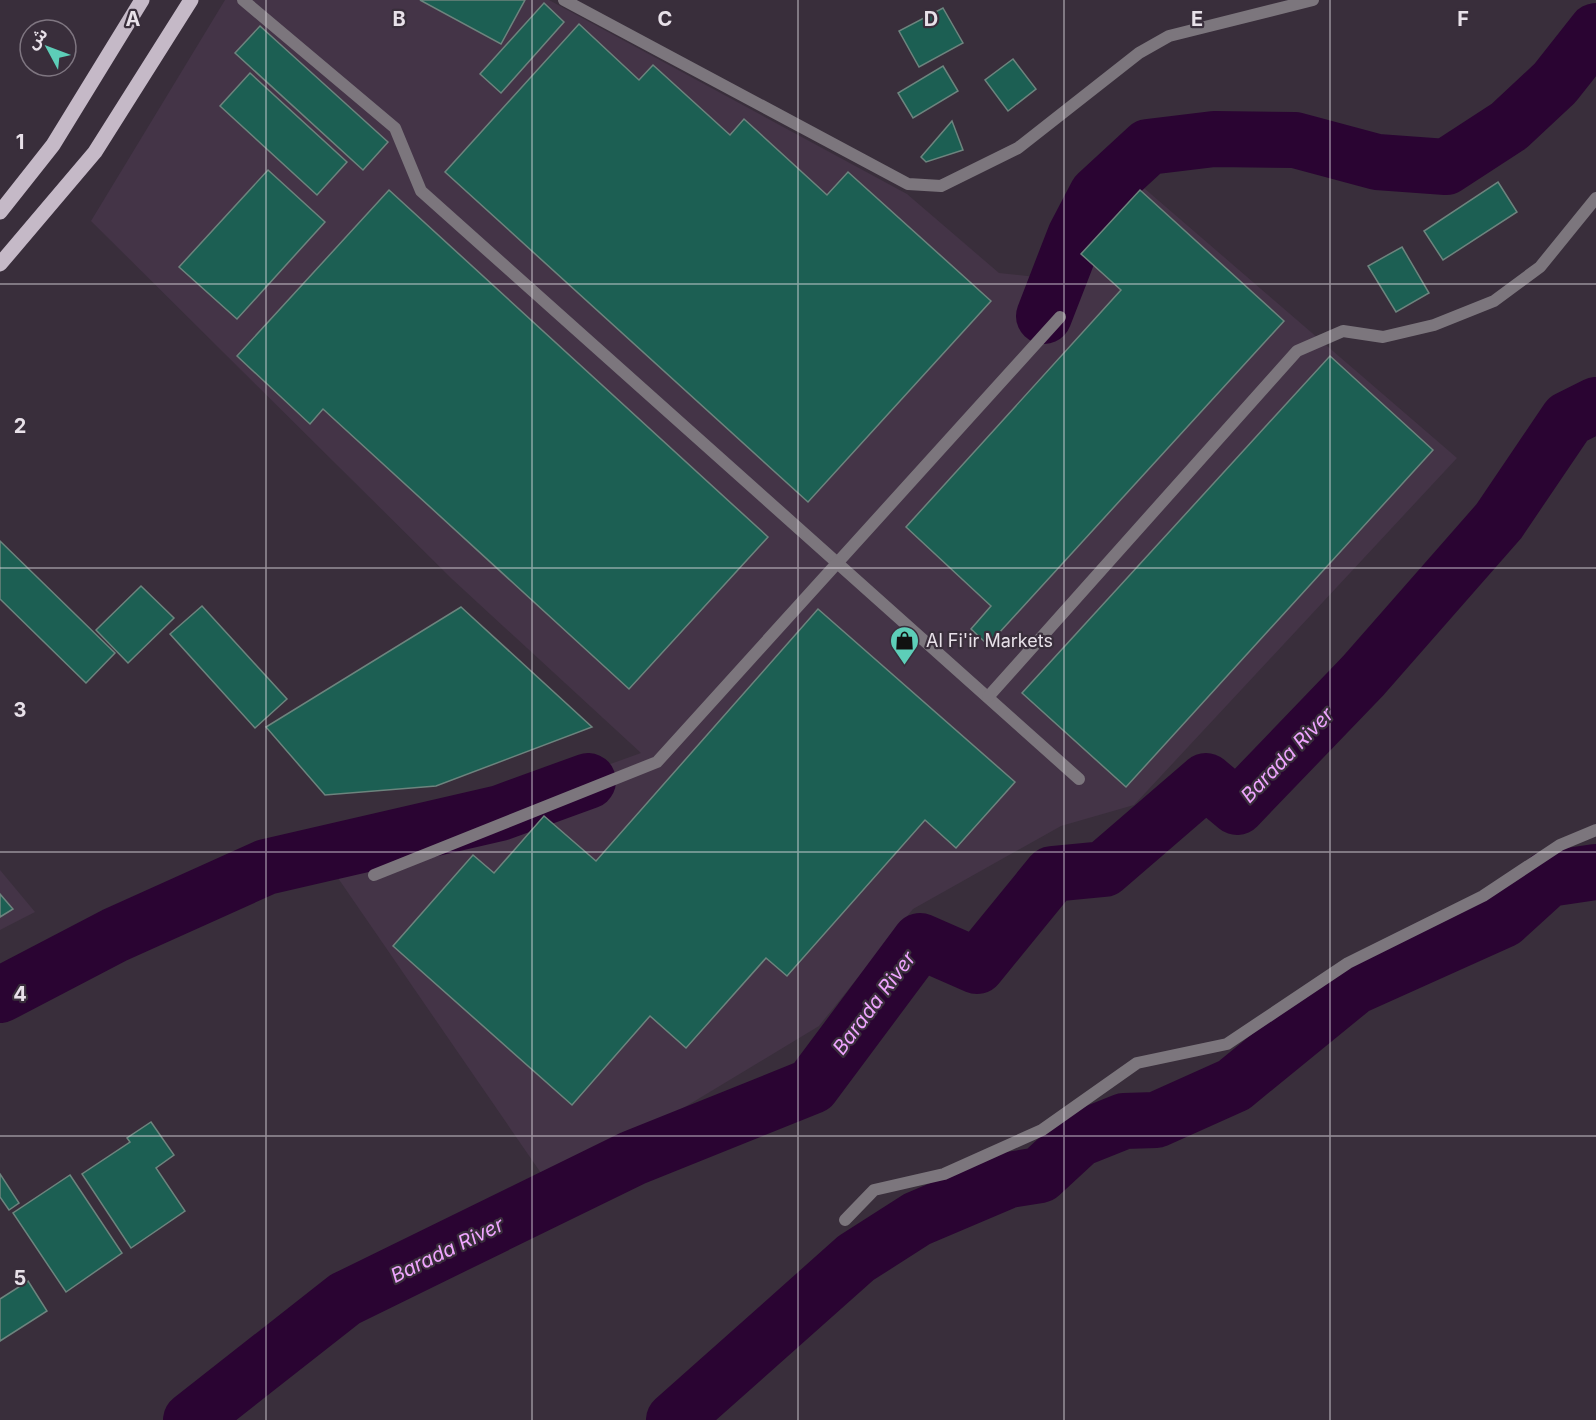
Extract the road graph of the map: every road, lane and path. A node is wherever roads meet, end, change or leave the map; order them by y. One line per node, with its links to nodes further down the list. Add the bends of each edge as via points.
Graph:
1 (142, 0): 7 (main road, via 53,145)
2 (191, 0): 8 (main road, via 95,152)
3 (243, 0): 10 (street, via 395,128 421,190)
4 (564, 0): 5 (street, via 908,184 941,186 1018,148 1139,53 1168,36)
5 (1313, 0)
6 (1596, 198): 11 (street, via 1539,267 1494,301 1434,325 1383,337 1343,331 1297,351)
7 (0, 212)
8 (0, 264)
9 (1060, 317): 10 (street)
10 (837, 563): 11 (street); 14 (street, via 657,762)
11 (988, 697): 12 (street)
12 (1079, 779)
13 (1596, 830): 15 (street, via 1560,845 1483,896 1348,963 1227,1044 1137,1063 1042,1130 944,1174 874,1190)
14 (374, 875)
15 (845, 1220)

